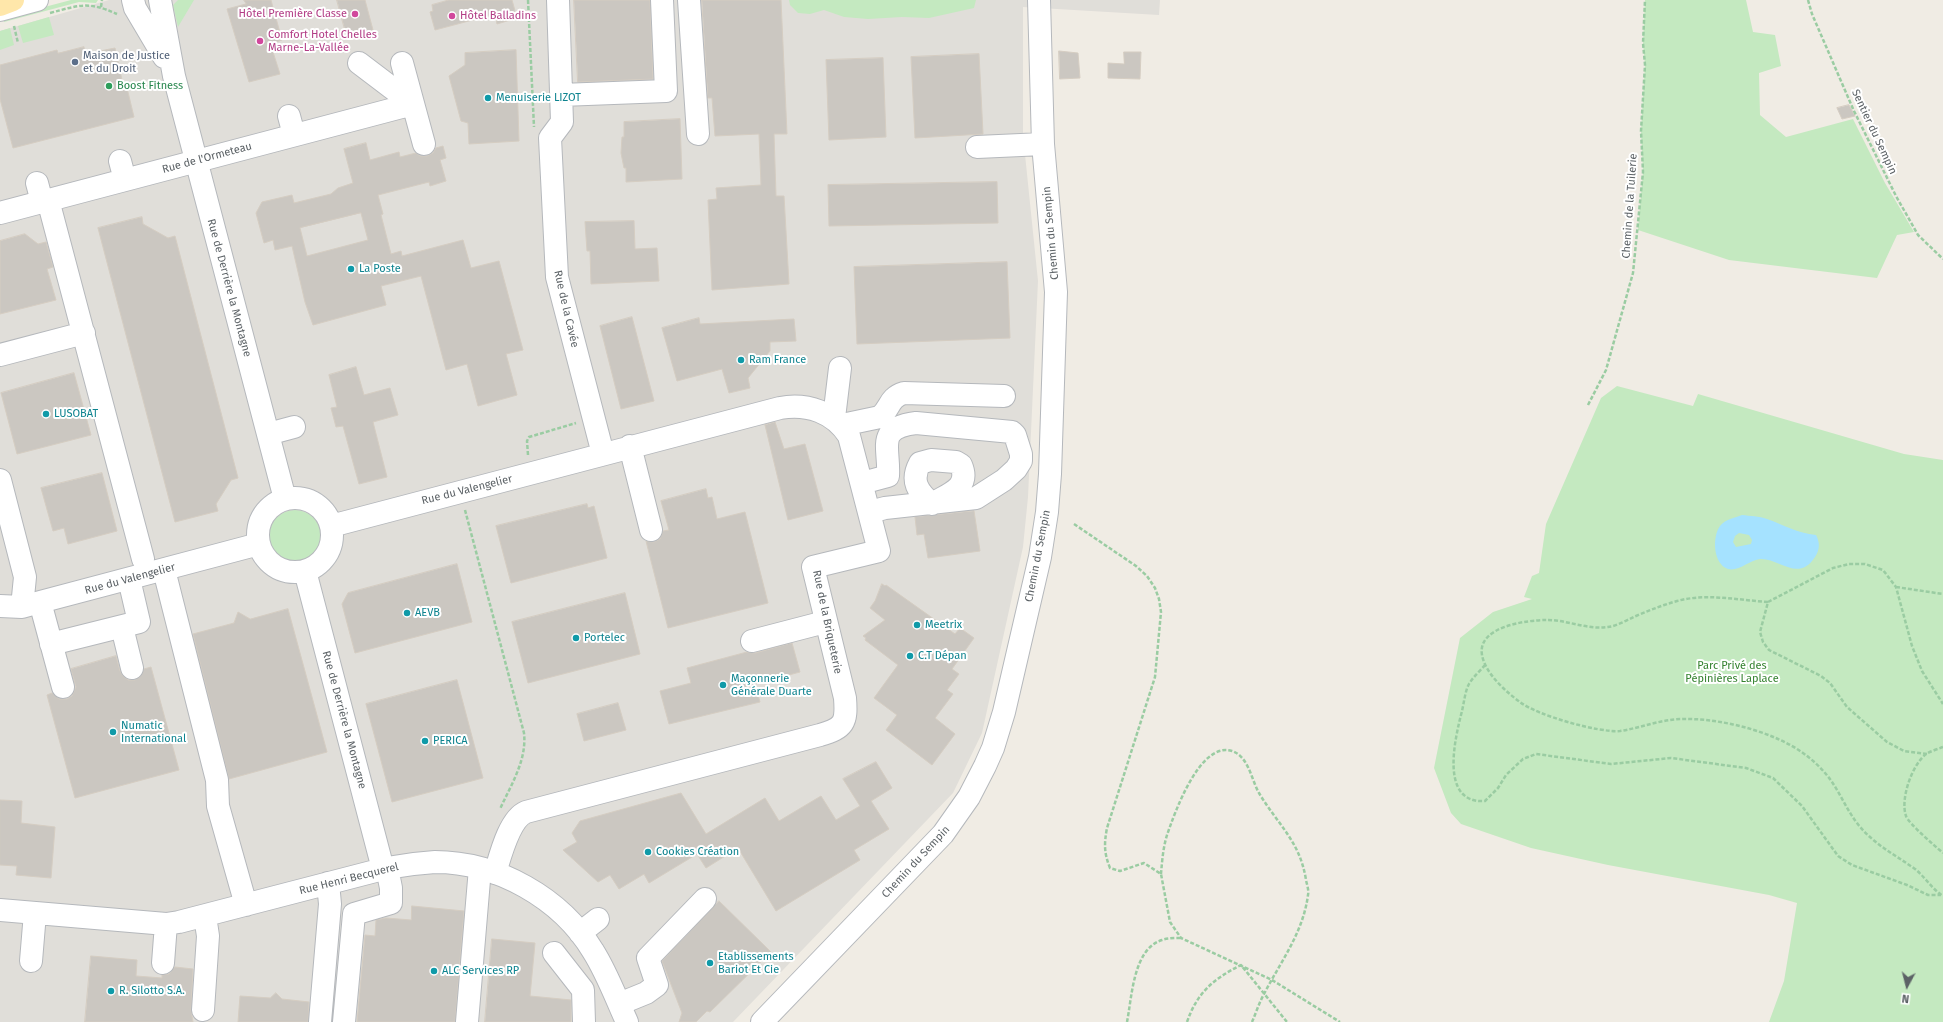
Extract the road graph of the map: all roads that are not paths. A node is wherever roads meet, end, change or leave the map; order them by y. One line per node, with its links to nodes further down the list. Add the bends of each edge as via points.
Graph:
1 (160, 0): 11 (street, Rue de Derrière la Montagne)
2 (558, 0): 12 (street)
3 (662, 0): 12 (street, via 666,91)
4 (689, 0): 14 (street)
5 (1039, 0): 16 (street, Chemin du Sempin)
6 (133, 5): 11 (street, Rue de Derrière la Montagne)
7 (43, 7): 8 (street)
8 (8, 9)
9 (359, 63): 13 (street)
10 (402, 63): 13 (street)
11 (174, 76): 18 (street, Rue de Derrière la Montagne)
12 (561, 95): 29 (street, Rue de la Cavée, via 562,122 550,138 557,277)
13 (413, 104): 15 (street); 18 (street, Rue de l'Ormeteau, via 292,125)
14 (698, 134)
15 (424, 144)
16 (1043, 144): 17 (street); 71 (street, Chemin du Sempin, via 1056,292 1047,512 1040,556 1004,712 993,748 969,797 943,834)
17 (977, 147)
18 (196, 161): 19 (street, Rue de l'Ormeteau, via 123,170); 27 (street, Rue de Derrière la Montagne)
19 (42, 195): 20 (street, Rue de l'Ormeteau); 21 (street)
20 (0, 213)
21 (84, 333): 22 (street); 37 (street)
22 (0, 355)
23 (840, 368): 25 (street)
24 (1004, 396): 25 (street, via 904,393 892,398 880,417)
25 (838, 421): 28 (street, via 820,411 790,406); 31 (street, Rue de la Briqueterie, via 850,436)
26 (294, 427): 27 (street)
27 (268, 434): 32 (street, Rue de Derrière la Montagne)
28 (630, 446): 29 (street); 35 (street)
29 (603, 454): 34 (street, Rue du Valengelier)
30 (0, 480): 41 (street)
31 (862, 483): 33 (street, Rue de la Briqueterie); 33 (street, via 888,476 886,445 894,430 903,425 916,423 1012,432 1015,435 1020,454 1016,469 976,498 885,508)
32 (285, 499): 34 (street, via 311,501 322,509); 36 (street, via 271,506 264,514 258,529)
33 (870, 512): 43 (street, Rue de la Briqueterie, via 879,551 813,567)
34 (331, 526): 39 (street, via 332,540 328,554 318,565)
35 (651, 530)
36 (259, 544): 38 (street, Rue du Valengelier); 39 (street, via 267,560 276,567 293,572)
37 (143, 559)
38 (164, 570): 40 (street, Rue du Valengelier); 53 (street, via 217,780 218,806)
39 (305, 571): 49 (street, Rue de Derrière la Montagne)
40 (128, 579): 41 (street, Rue du Valengelier); 44 (street, via 139,622)
41 (31, 604): 42 (street, Rue du Valengelier); 46 (street)
42 (0, 606)
43 (825, 622): 45 (street); 50 (street, Rue de la Briqueterie, via 845,698 846,715 835,730 524,805 517,818 512,849)
44 (122, 627): 46 (street); 47 (street)
45 (752, 641)
46 (51, 644): 48 (street)
47 (132, 668)
48 (63, 687)
49 (385, 869): 50 (street, Rue Henri Becquerel, via 449,856); 51 (street, Rue Henri Becquerel); 68 (street, Rue de Derrière la Montagne, via 391,888 391,903 354,914)
50 (487, 871): 59 (street, Rue Henri Becquerel, via 520,884 539,896); 69 (street, Rue de la Briqueterie)
51 (328, 883): 53 (street, Rue Henri Becquerel); 67 (street, via 330,904)
52 (705, 899): 66 (street, via 648,958 657,985)
53 (246, 905): 56 (street, Rue Henri Becquerel)
54 (0, 910): 55 (street, Rue Henri Becquerel)
55 (35, 913): 58 (street, Rue Henri Becquerel); 61 (street)
56 (205, 916): 58 (street, Rue Henri Becquerel); 65 (street, via 208,936)
57 (598, 919): 59 (street)
58 (166, 924): 62 (street)
59 (580, 932): 63 (street, Rue Henri Becquerel)
60 (554, 953): 64 (street)
61 (31, 961)
62 (163, 963)
63 (608, 978): 64 (street); 66 (street, Rue Henri Becquerel)
64 (583, 990): 70 (street)
65 (203, 1010)
66 (623, 1013)
67 (320, 1022)
68 (344, 1022)
69 (467, 1022)
70 (584, 1022)
71 (762, 1022)

